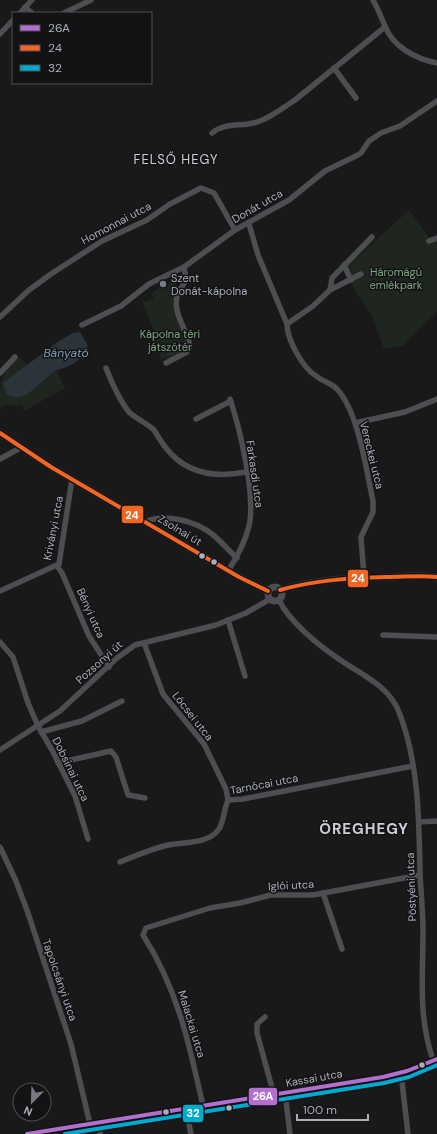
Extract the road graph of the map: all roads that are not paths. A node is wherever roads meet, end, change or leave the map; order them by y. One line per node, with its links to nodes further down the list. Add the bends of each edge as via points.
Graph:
1 (32, 0): 4 (street)
2 (91, 0): 7 (street)
3 (373, 0): 9 (street)
4 (25, 7): 5 (street); 6 (street)
5 (21, 12)
6 (31, 12)
7 (66, 12)
8 (12, 21): 10 (street)
9 (385, 27): 11 (street, via 404,50); 12 (street)
10 (0, 34)
11 (437, 63)
12 (334, 68): 13 (street); 15 (street, via 295,100 260,121 225,126)
13 (356, 98)
14 (437, 101): 16 (street, Donát utca, via 400,126 381,133 369,141 361,153 324,171 295,195)
15 (212, 133)
16 (249, 224): 17 (street, Donát utca); 27 (street, Vereckei utca, via 258,255)
17 (234, 230): 22 (street, Donát utca); 26 (street, Homonnai utca, via 214,192 201,188 170,204 147,220 102,241 51,274)
18 (372, 238): 21 (street)
19 (437, 238): 20 (street)
20 (429, 241)
21 (344, 265): 24 (street); 25 (street, via 332,278)
22 (184, 267): 28 (street, Donát utca, via 149,284 121,306); 30 (street, via 186,279 176,302 190,346 187,352)
23 (361, 274): 24 (street)
24 (351, 280): 25 (street)
25 (330, 290): 27 (street, via 314,306)
26 (0, 317)
27 (287, 324): 35 (street, Vereckei utca, via 288,335 295,350 314,376 337,389)
28 (82, 325)
29 (14, 357): 32 (street)
30 (166, 363)
31 (106, 368): 39 (street, via 129,412 153,429 179,461 192,469 211,475)
32 (0, 373)
33 (437, 399): 35 (street, via 405,412)
34 (196, 419): 39 (street, Farkasdi utca, via 230,400)
35 (355, 423): 46 (street, Vereckei utca, via 373,501 371,518 361,537)
36 (0, 433): 37 (street, Zsolnai út)
37 (20, 448): 38 (street); 40 (street, Zsolnai út)
38 (0, 459)
39 (246, 472): 42 (street, Farkasdi utca, via 250,518 247,535)
40 (72, 479): 41 (street, Zsolnai út); 43 (street, Kriványi utca)
41 (145, 522): 42 (street, via 167,518 196,525 211,533); 44 (street, Zsolnai út)
42 (237, 558): 44 (street, Farkasdi utca)
43 (57, 566): 48 (street, Kriványi utca); 57 (street, Bényi utca, via 89,636)
44 (228, 571): 49 (street, Zsolnai út)
45 (437, 577): 46 (street)
46 (364, 578): 47 (street, via 319,582)
47 (280, 590): 49 (street, via 275,587); 51 (street, via 282,594)
48 (0, 591)
49 (268, 591): 50 (street)
50 (270, 599): 51 (street); 52 (street, Pozsonyi út)
51 (279, 600): 64 (street, Pöstyéni utca, via 292,618 331,653 388,694 400,715)
52 (228, 620): 56 (street, Pozsonyi út, via 192,632); 58 (street)
53 (383, 635): 54 (street)
54 (437, 637)
55 (0, 642): 60 (street, Dobsinai utca, via 13,657)
56 (144, 643): 57 (street, Pozsonyi út, via 123,653); 66 (street, Lőcsei utca, via 163,694 204,744 226,789)
57 (109, 667): 60 (street, Pozsonyi út, via 60,711)
58 (244, 676)
59 (122, 701): 61 (street, Dobsinai utca, via 82,721)
60 (38, 726): 61 (street, Dobsinai utca); 62 (street, Pozsonyi út)
61 (41, 732): 63 (street, Dobsinai utca)
62 (0, 750)
63 (58, 763): 65 (street, via 111,751 116,757 128,795); 69 (street, Dobsinai utca, via 78,804)
64 (413, 766): 66 (street, Tarnócai utca); 68 (street, Pöstyéni utca)
65 (145, 798)
66 (228, 800): 71 (street, Tarnócai utca, via 221,825 209,837 194,842 164,845)
67 (437, 821): 68 (street)
68 (419, 822): 72 (street, Pöstyéni utca)
69 (88, 839)
70 (0, 847): 84 (street, Tapolcsányi utca, via 28,913 71,1044)
71 (120, 862)
72 (420, 875): 73 (street, Iglói utca); 77 (street, Pöstyéni utca, via 423,1020 426,1041)
73 (324, 893): 74 (street, Iglói utca, via 304,896 271,894 196,912 152,925); 75 (street)
74 (144, 930): 81 (street, Malackai utca, via 143,935 154,950 180,1011)
75 (342, 949)
76 (265, 1017): 80 (street, via 257,1024 257,1033)
77 (435, 1059): 78 (street, Kassai utca)
78 (401, 1073): 79 (street, Kassai utca); 89 (street)
79 (285, 1093): 80 (street, Kassai utca); 88 (street)
80 (274, 1095): 81 (street, Kassai utca)
81 (203, 1106): 82 (street, Kassai utca)
82 (186, 1109): 83 (street, Kassai utca); 87 (street)
83 (101, 1122): 84 (street, Kassai utca); 86 (street)
84 (90, 1124): 85 (street, Kassai utca)
85 (27, 1134)
86 (100, 1134)
87 (190, 1134)
88 (290, 1134)
89 (408, 1134)

